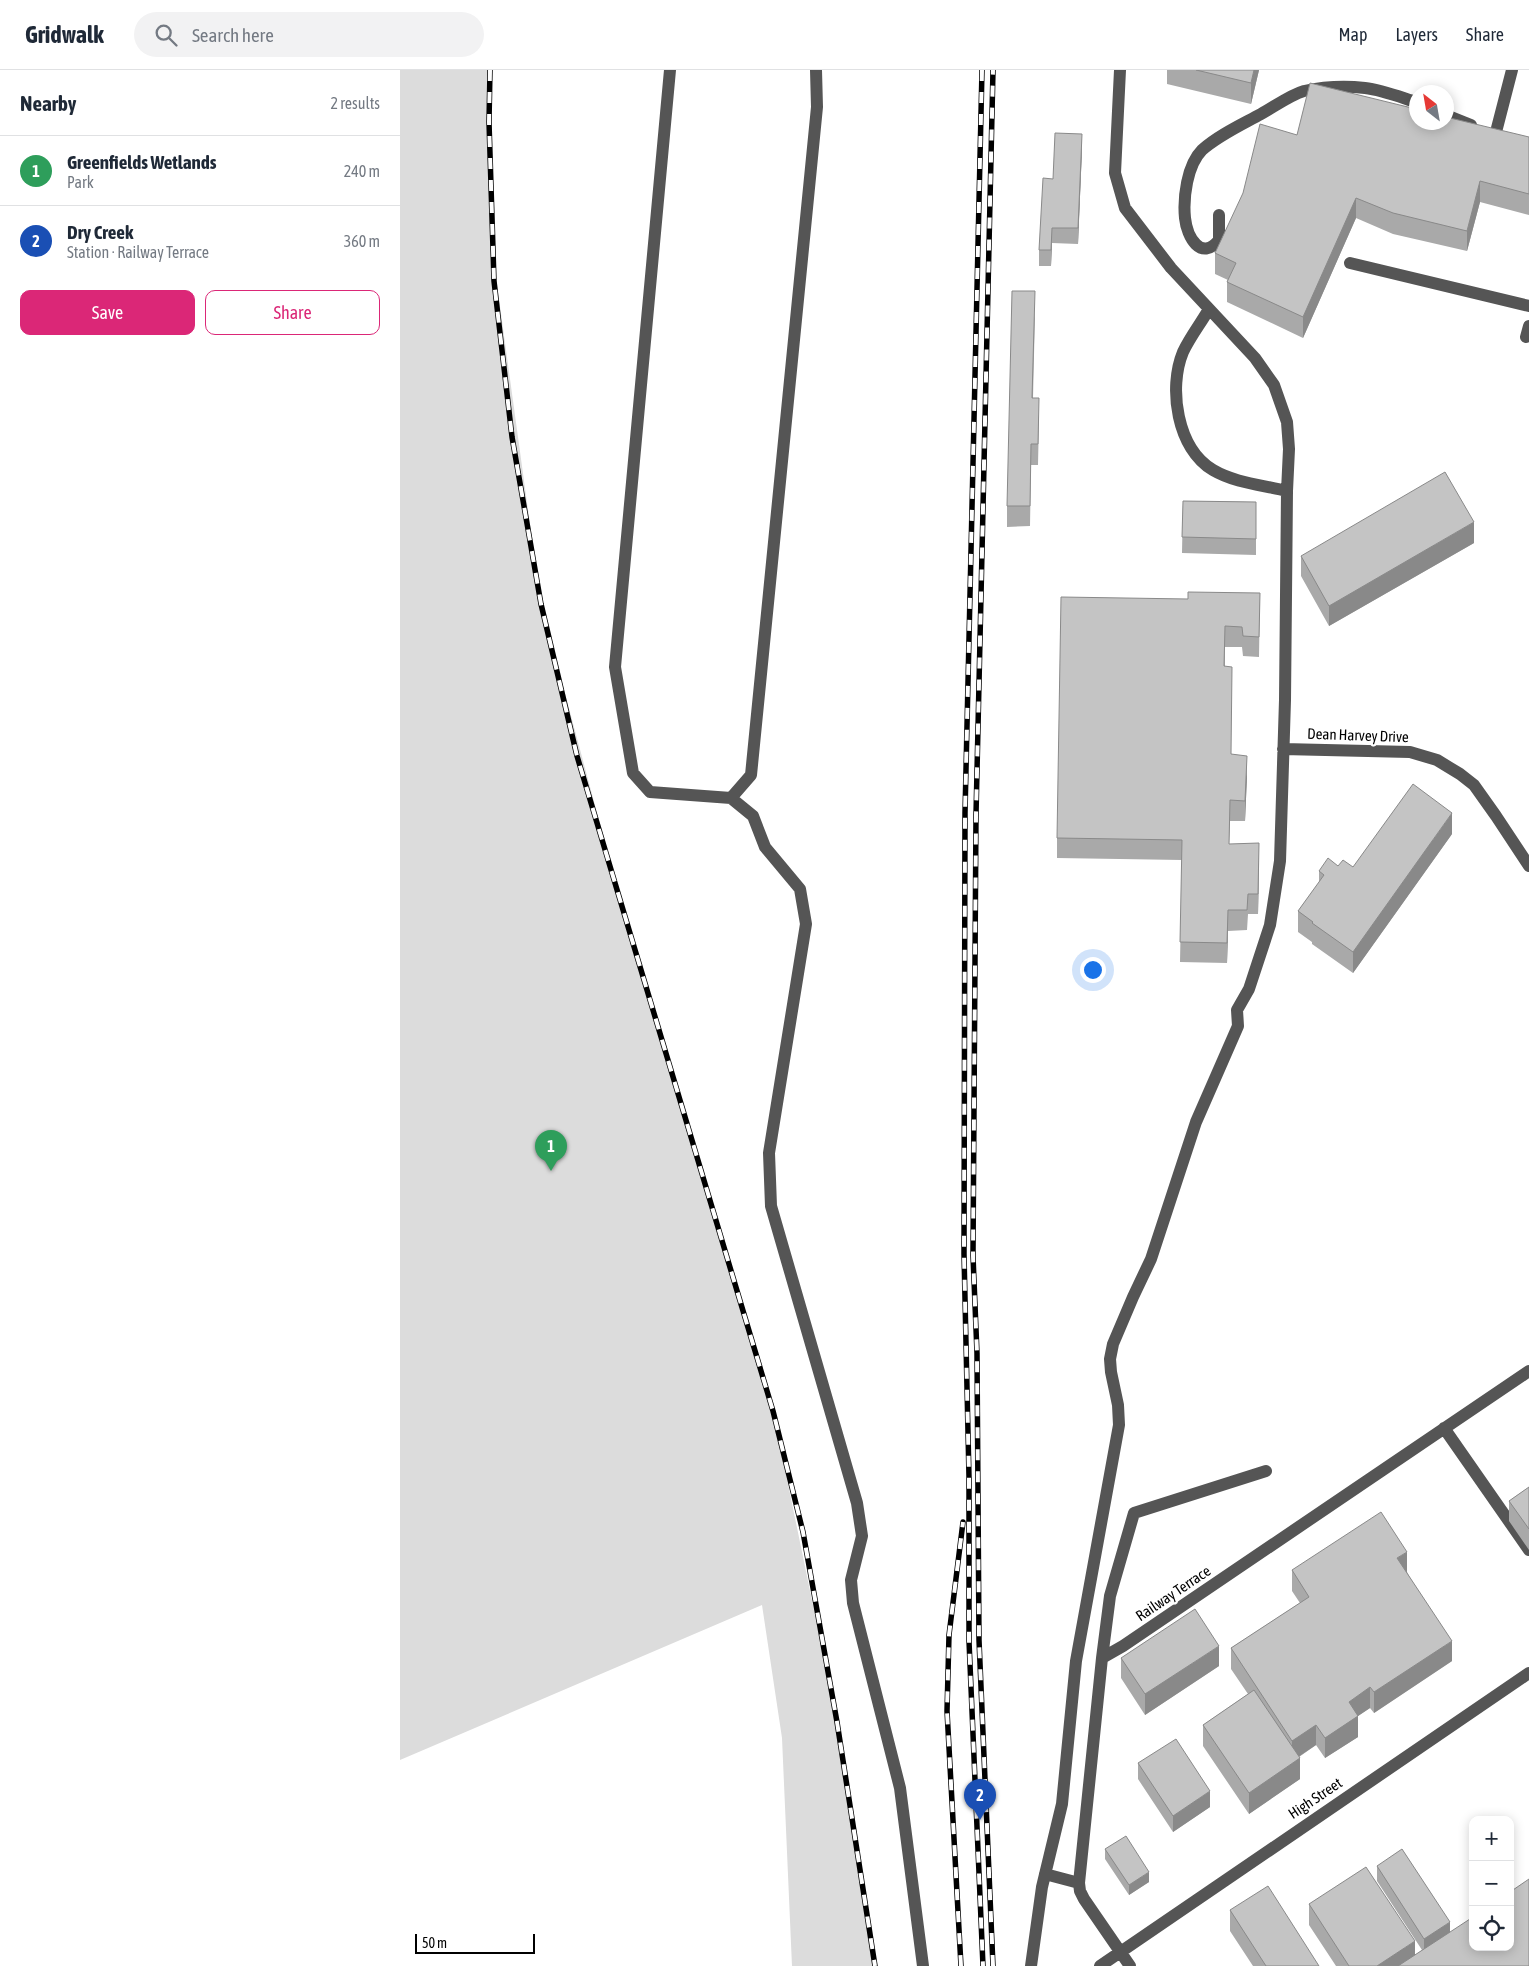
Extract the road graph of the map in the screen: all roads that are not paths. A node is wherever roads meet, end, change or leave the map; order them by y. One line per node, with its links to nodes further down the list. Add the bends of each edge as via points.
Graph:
1 (670, 70): 13 (street, via 615,667 633,773 650,792)
2 (816, 70): 13 (street, via 817,107 751,775)
3 (1120, 70): 10 (street, via 1115,173 1125,208 1171,268)
4 (1512, 70): 6 (street, via 1500,133)
5 (1409, 100): 7 (street, via 1366,88 1303,92 1233,129 1201,151 1185,189 1186,227 1199,246 1206,249 1219,240)
6 (1454, 118)
7 (1219, 215)
8 (1350, 263): 9 (street)
9 (1529, 306)
10 (1209, 309): 11 (street, via 1255,358 1274,386 1287,422); 11 (street, via 1183,353 1177,374 1177,416 1183,432 1195,454 1213,470 1241,481)
11 (1287, 490): 12 (street)
12 (1283, 749): 14 (street, Dean Harvey Drive, via 1410,752 1436,760 1474,785); 21 (street, via 1280,862 1270,925 1248,989 1237,1010 1238,1026 1196,1122 1151,1259 1112,1351 1111,1372 1118,1405 1118,1425 1076,1661 1062,1804)
13 (731, 798): 24 (street, via 752,816 765,847 800,889 806,924 769,1153 771,1206 858,1503 862,1536 851,1580 853,1604 900,1788)
14 (1529, 866)
15 (1529, 1371): 16 (street, Railway Terrace)
16 (1444, 1428): 18 (street); 19 (street, Railway Terrace)
17 (1266, 1471): 19 (street, via 1134,1514 1110,1596)
18 (1529, 1550)
19 (1102, 1658): 22 (street)
20 (1529, 1673): 23 (street, High Street)
21 (1045, 1874): 22 (street); 25 (street)
22 (1079, 1883): 23 (street, via 1084,1899)
23 (1120, 1951): 26 (street, High Street); 27 (street)
24 (923, 1966)
25 (1031, 1966)
26 (1100, 1966)
27 (1130, 1966)

